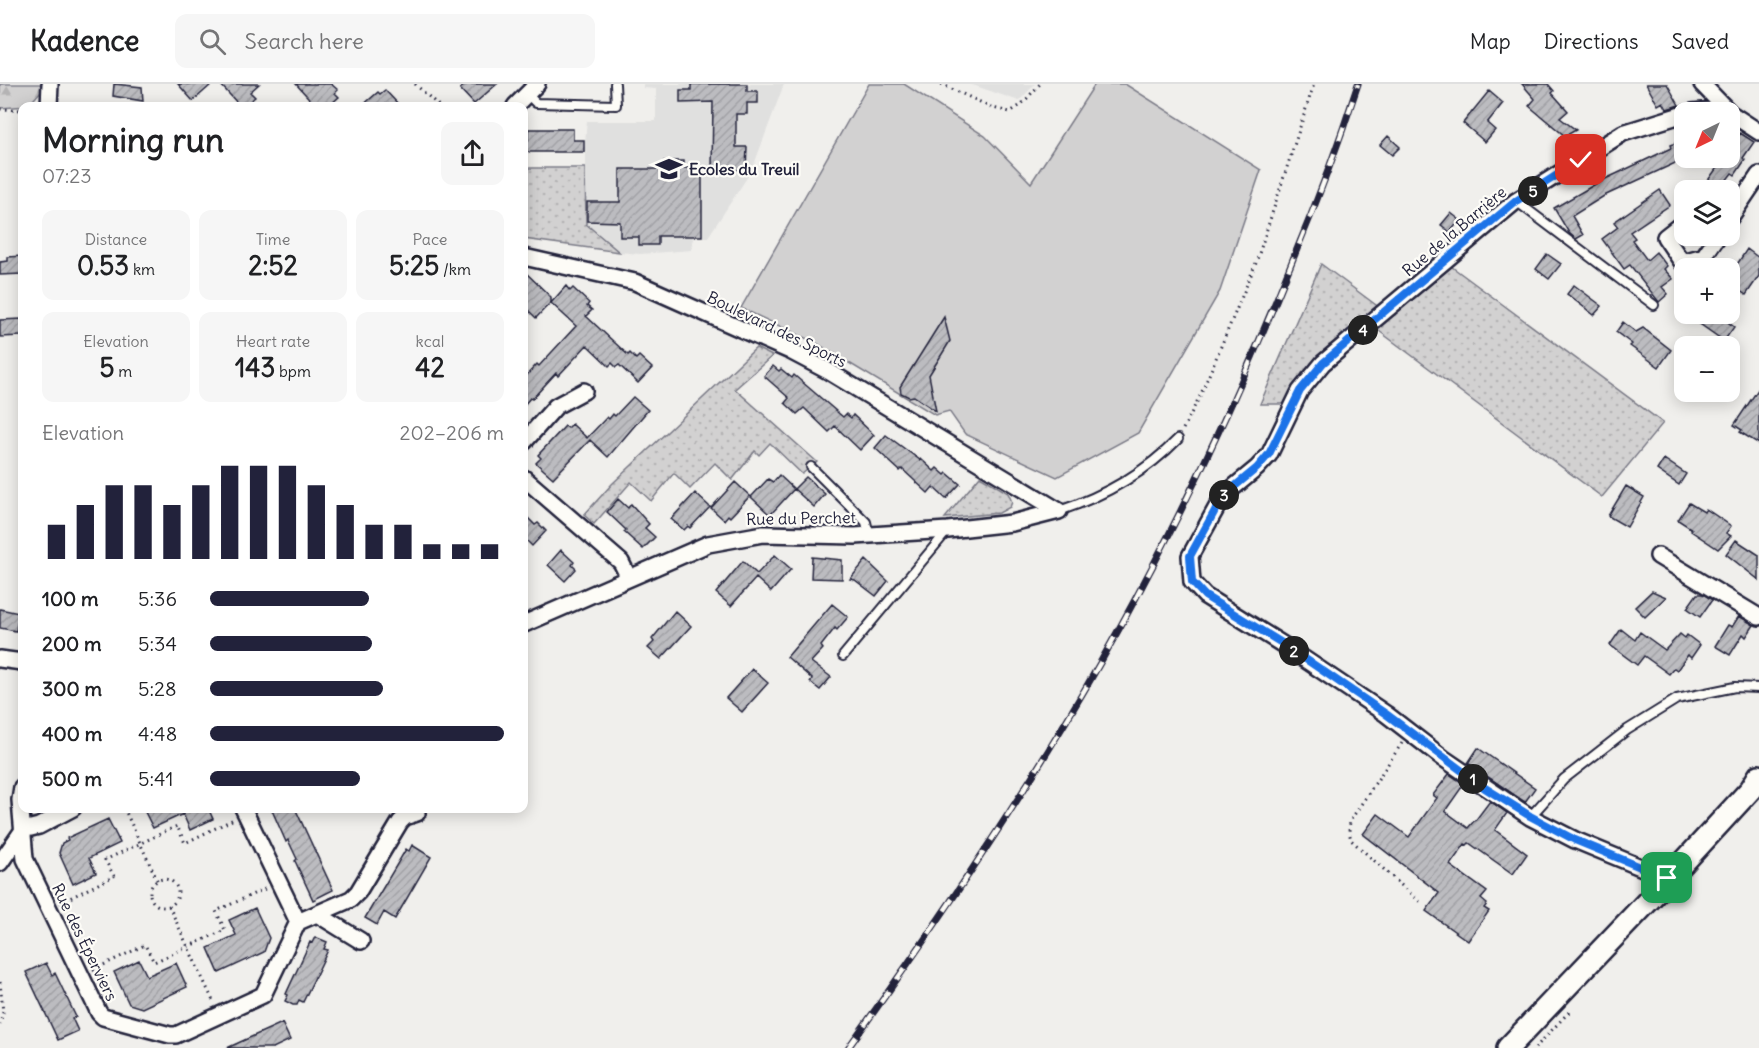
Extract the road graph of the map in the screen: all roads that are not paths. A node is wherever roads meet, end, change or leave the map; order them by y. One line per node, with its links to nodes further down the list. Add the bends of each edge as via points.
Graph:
1 (50, 84): 5 (street)
2 (615, 84): 4 (lane, via 615,105 536,103)
3 (1702, 84): 7 (street)
4 (532, 89): 6 (street)
5 (49, 102)
6 (519, 102)
7 (1719, 102)
8 (1674, 117): 12 (street, Rue de la Barrière, via 1623,133)
9 (1740, 120): 10 (street)
10 (1759, 132)
11 (1759, 175): 13 (street)
12 (1516, 201): 17 (lane); 39 (street, Rue de la Barrière, via 1323,363 1300,391 1269,454 1223,496 1190,556 1192,582 1205,596 1285,645)
13 (1740, 203)
14 (1674, 230): 15 (street, via 1665,237 1682,262 1704,256)
15 (1709, 246)
16 (528, 258): 23 (street, Boulevard des Sports, via 635,282 790,351 838,376)
17 (1654, 304)
18 (584, 391): 19 (street, via 556,406)
19 (528, 438)
20 (1178, 439): 23 (lane, via 1149,467 1086,502)
21 (811, 467): 25 (lane, via 866,522)
22 (528, 481): 27 (street, via 621,562)
23 (1059, 511): 24 (street, Rue du Perchet, via 1012,523)
24 (948, 530): 25 (street, Rue du Perchet); 30 (lane)
25 (869, 535): 27 (street, Rue du Perchet, via 763,534 734,538 708,544)
26 (1658, 556): 28 (street)
27 (629, 579): 29 (street, Rue du Perchet)
28 (1759, 617)
29 (528, 622)
30 (843, 656)
31 (0, 659): 32 (street)
32 (18, 661)
33 (1759, 688): 39 (lane, via 1735,687 1677,699 1627,730 1564,779)
34 (1759, 776): 42 (main road)
35 (21, 813): 40 (street, Rue des Éperviers)
36 (63, 813): 40 (street)
37 (245, 813): 44 (street)
38 (417, 813): 43 (street, via 400,822 358,892)
39 (1530, 816): 42 (street, via 1575,840)
40 (23, 830): 41 (street); 44 (street, Rue des Éperviers, via 25,859 103,1017 176,1035 220,1016 263,995)
41 (0, 863)
42 (1667, 878): 46 (main road)
43 (317, 914): 44 (street); 45 (street)
44 (298, 922)
45 (361, 941)
46 (1508, 1048)

